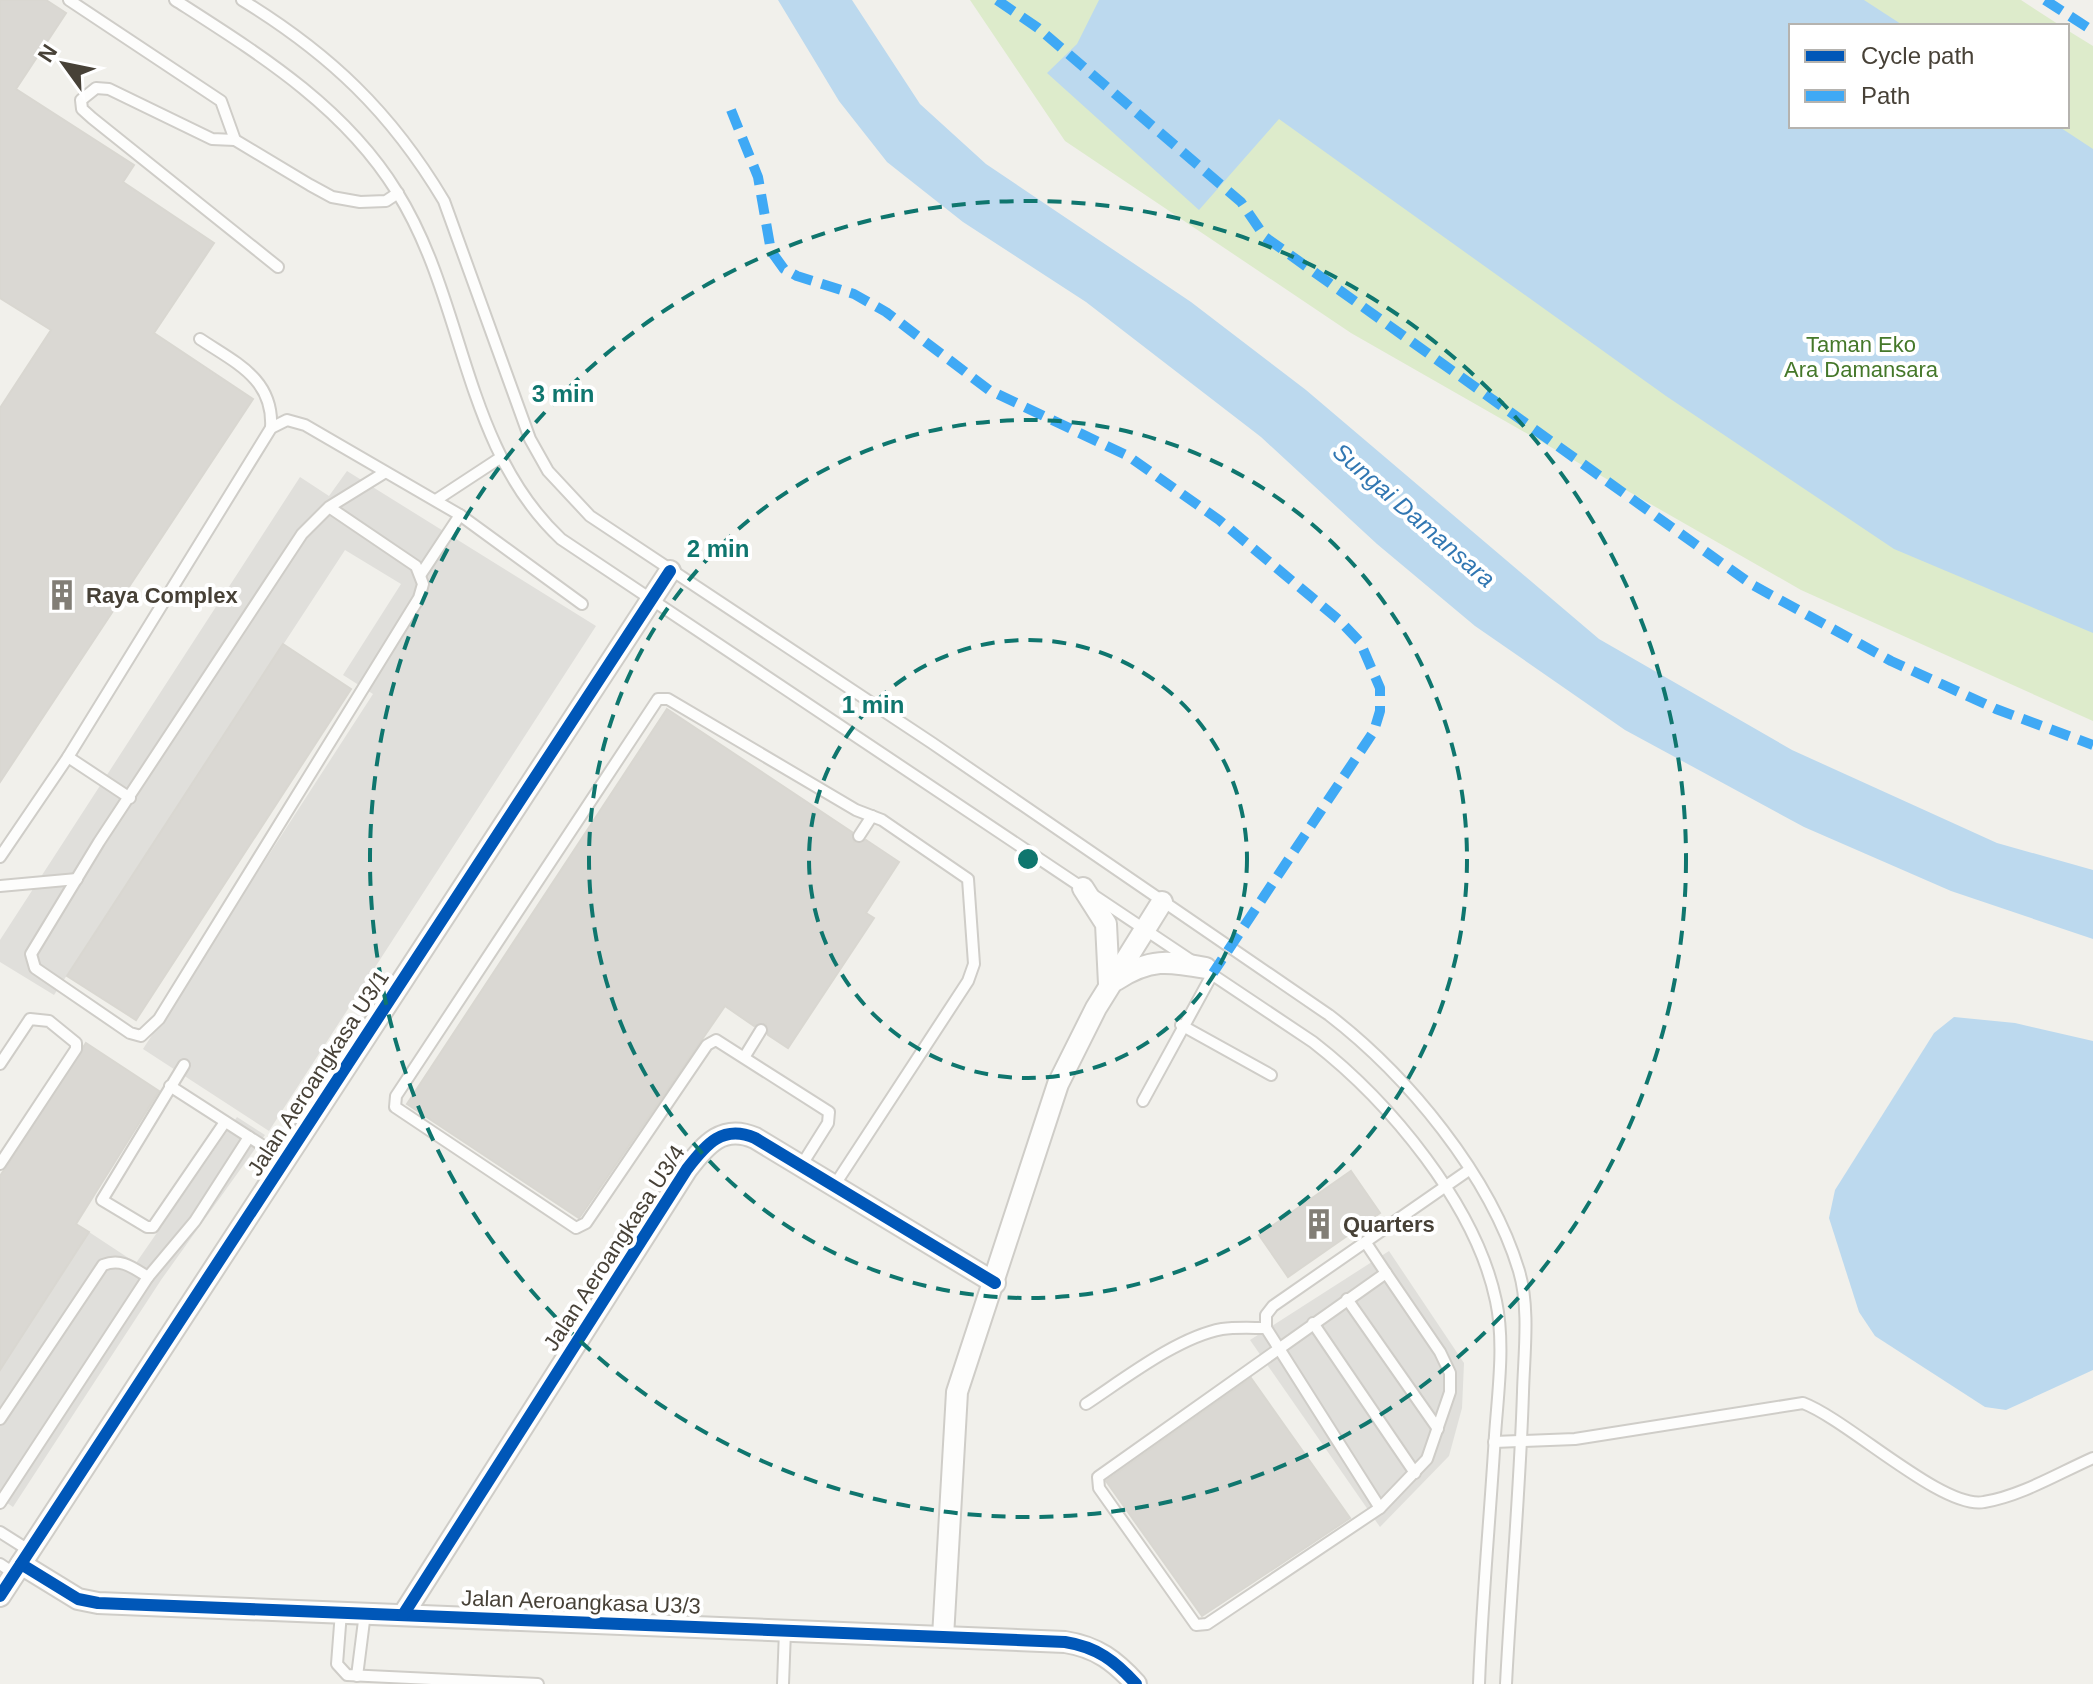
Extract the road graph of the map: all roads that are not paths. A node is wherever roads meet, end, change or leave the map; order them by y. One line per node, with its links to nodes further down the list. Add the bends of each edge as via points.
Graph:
1 (69, 0): 4 (lane, via 221,101)
2 (175, 0): 5 (lane, via 300,84 349,127)
3 (242, 0): 14 (lane, via 320,54 369,96 395,127 444,201 515,405 548,471 590,516)
4 (235, 140): 5 (lane, via 332,197 386,201); 6 (lane, via 212,139 109,89 96,88 81,100 92,118)
5 (398, 193): 9 (lane, via 429,260)
6 (278, 267)
7 (200, 339): 8 (lane, via 256,376 270,402)
8 (271, 428): 10 (lane, via 287,420 305,425); 18 (lane)
9 (500, 458): 11 (lane); 16 (lane, via 522,496 552,530)
10 (384, 473): 11 (lane); 12 (lane)
11 (436, 500): 13 (lane)
12 (329, 507): 15 (lane, via 407,558); 19 (lane, via 302,534)
13 (460, 515): 15 (lane); 17 (lane)
14 (670, 571): 16 (street, Jalan Aeroangkasa U3/1); 26 (lane)
15 (421, 574): 23 (lane, via 419,598 159,1019 141,1036 35,968 31,954)
16 (650, 601): 25 (lane); 40 (street, Jalan Aeroangkasa U3/1)
17 (582, 604)
18 (68, 757): 19 (lane); 22 (lane)
19 (130, 798): 23 (lane)
20 (872, 816): 21 (lane); 32 (lane, via 668,699 658,699 394,1101 399,1111 576,1228 586,1223 707,1045 721,1041); 44 (lane, via 968,879 974,964)
21 (859, 836)
22 (0, 857)
23 (77, 879): 24 (lane)
24 (0, 886)
25 (1083, 888): 27 (lane); 29 (street, via 1106,924)
26 (1162, 902): 27 (street); 43 (lane, via 1367,1044 1404,1082)
27 (1145, 928): 28 (lane); 29 (street)
28 (1209, 971): 29 (street, via 1166,961 1135,967); 30 (lane); 45 (lane, via 1344,1066)
29 (1109, 984): 49 (street, via 1058,1084)
30 (1181, 1025): 35 (lane); 37 (lane)
31 (761, 1030): 32 (lane)
32 (745, 1056): 42 (lane, via 829,1112 828,1123)
33 (0, 1064): 41 (lane, via 30,1019 49,1021 76,1043)
34 (184, 1065): 36 (lane)
35 (1271, 1075)
36 (170, 1086): 38 (lane); 38 (lane, via 101,1197 107,1204 153,1227)
37 (1143, 1101)
38 (225, 1122): 39 (lane)
39 (249, 1137): 40 (lane); 48 (lane, via 195,1221)
40 (285, 1160): 64 (street, Jalan Aeroangkasa U3/1)
41 (0, 1164)
42 (801, 1166): 44 (street, Jalan Aeroangkasa U3/4); 68 (street, Jalan Aeroangkasa U3/4, via 741,1132 728,1132 703,1148)
43 (1469, 1170): 45 (lane); 58 (lane, via 1519,1273 1524,1310)
44 (834, 1186): 49 (street, Jalan Aeroangkasa U3/4)
45 (1446, 1188): 46 (lane); 57 (lane, via 1483,1255 1497,1303)
46 (1366, 1243): 47 (lane); 52 (lane, via 1273,1306)
47 (1386, 1273): 50 (lane); 56 (lane, via 1450,1373)
48 (148, 1277): 55 (lane, via 126,1263 103,1265); 61 (lane)
49 (995, 1283): 70 (street, via 953,1416)
50 (1347, 1299): 51 (lane); 56 (lane)
51 (1313, 1323): 53 (lane); 60 (lane)
52 (1266, 1328): 53 (lane); 54 (lane, via 1206,1333)
53 (1277, 1347): 62 (lane); 62 (lane, via 1102,1473 1099,1488 1192,1621 1202,1626)
54 (1086, 1404)
55 (0, 1419)
56 (1438, 1429): 60 (lane, via 1427,1459)
57 (1494, 1442): 58 (lane); 75 (lane)
58 (1521, 1442): 59 (lane, via 1575,1439 1803,1403 1969,1503 1996,1499); 76 (lane)
59 (2093, 1458)
60 (1415, 1473): 62 (lane)
61 (2, 1497)
62 (1380, 1508)
63 (0, 1532): 64 (lane)
64 (16, 1563): 65 (street, Jalan Aeroangkasa U3/1); 66 (street, Jalan Aeroangkasa U3/3, via 78,1599 98,1603)
65 (0, 1596)
66 (341, 1612): 67 (street, Jalan Aeroangkasa U3/3); 71 (lane, via 337,1664)
67 (365, 1613): 68 (street, Jalan Aeroangkasa U3/3); 71 (lane)
68 (403, 1615): 69 (street, Jalan Aeroangkasa U3/3)
69 (785, 1631): 70 (street, Jalan Aeroangkasa U3/3); 73 (lane)
70 (943, 1637): 74 (street, Jalan Aeroangkasa U3/3, via 1082,1645 1118,1664)
71 (350, 1678): 72 (lane)
72 (538, 1684)
73 (783, 1684)
74 (1136, 1684)
75 (1479, 1684)
76 (1506, 1684)

